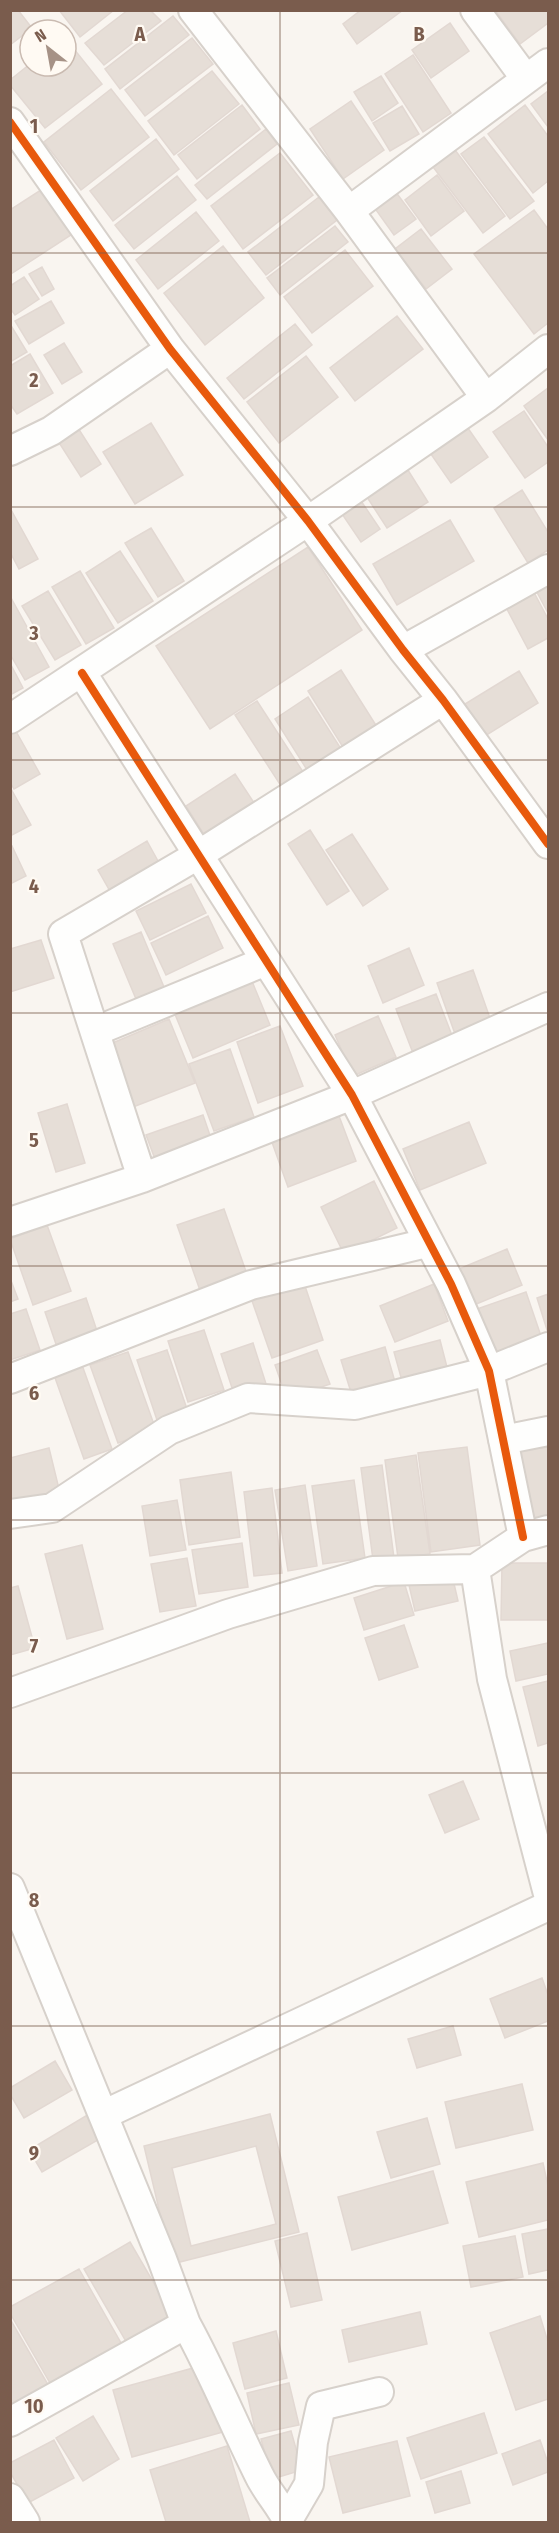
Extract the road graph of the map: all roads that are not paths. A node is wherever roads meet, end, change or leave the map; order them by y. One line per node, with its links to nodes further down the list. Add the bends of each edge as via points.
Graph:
1 (193, 10): 5 (street)
2 (475, 10): 3 (street)
3 (537, 71): 5 (street)
4 (10, 122): 6 (street)
5 (349, 211): 8 (street)
6 (170, 349): 9 (street, via 51,431); 10 (street)
7 (549, 349): 8 (street)
8 (486, 398): 10 (street)
9 (10, 451)
10 (308, 521): 12 (street); 13 (street)
11 (549, 569): 12 (street)
12 (403, 650): 14 (street)
13 (82, 672): 15 (street); 17 (street)
14 (443, 700): 16 (street); 17 (street)
15 (10, 719)
16 (549, 844)
17 (198, 855): 18 (street); 20 (street, via 63,934)
18 (266, 961): 20 (street); 21 (street)
19 (549, 1007): 21 (street)
20 (96, 1031): 22 (street)
21 (352, 1095): 22 (street); 24 (street)
22 (142, 1178): 23 (street)
23 (10, 1222)
24 (428, 1243): 26 (street, via 451,1284); 27 (street, via 251,1285)
25 (549, 1347): 26 (street)
26 (489, 1371): 29 (street); 30 (street, via 355,1405 248,1398 169,1430 52,1508)
27 (10, 1379)
28 (549, 1431): 29 (street)
29 (502, 1440): 31 (street)
30 (10, 1514)
31 (536, 1534): 32 (street)
32 (475, 1569): 33 (street, via 374,1572 228,1614); 34 (street, via 492,1679)
33 (10, 1693)
34 (549, 1894)
35 (12, 1897): 37 (street)
36 (549, 1906): 37 (street)
37 (103, 2115): 38 (street)
38 (186, 2324): 40 (street); 42 (street, via 267,2492)
39 (379, 2391): 42 (street, via 321,2406 309,2484)
40 (10, 2422)
41 (10, 2498): 43 (street)
42 (288, 2521)
43 (25, 2523)

